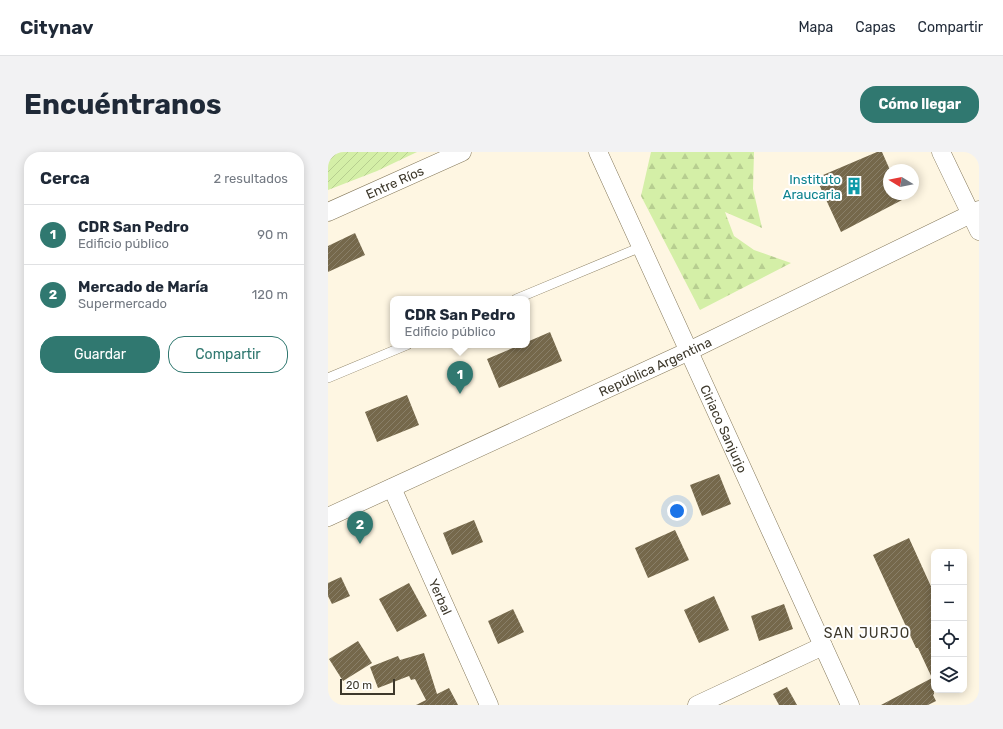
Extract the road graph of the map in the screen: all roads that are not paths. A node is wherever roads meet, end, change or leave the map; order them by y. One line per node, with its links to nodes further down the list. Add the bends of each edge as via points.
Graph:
1 (462, 152): 4 (street, Entre Ríos)
2 (598, 152): 7 (street, Ciriaco Sanjurjo)
3 (941, 152): 5 (street)
4 (328, 212)
5 (975, 212): 6 (street); 10 (street, República Argentina)
6 (979, 231)
7 (641, 247): 8 (lane); 10 (street, Ciriaco Sanjurjo)
8 (523, 296)
9 (399, 348): 11 (lane)
10 (689, 351): 12 (street, República Argentina); 14 (street, Ciriaco Sanjurjo)
11 (328, 378)
12 (392, 488): 13 (street, República Argentina); 15 (street, Yerbal)
13 (328, 517)
14 (823, 646): 16 (street); 17 (street, Ciriaco Sanjurjo)
15 (489, 705)
16 (698, 705)
17 (850, 705)

